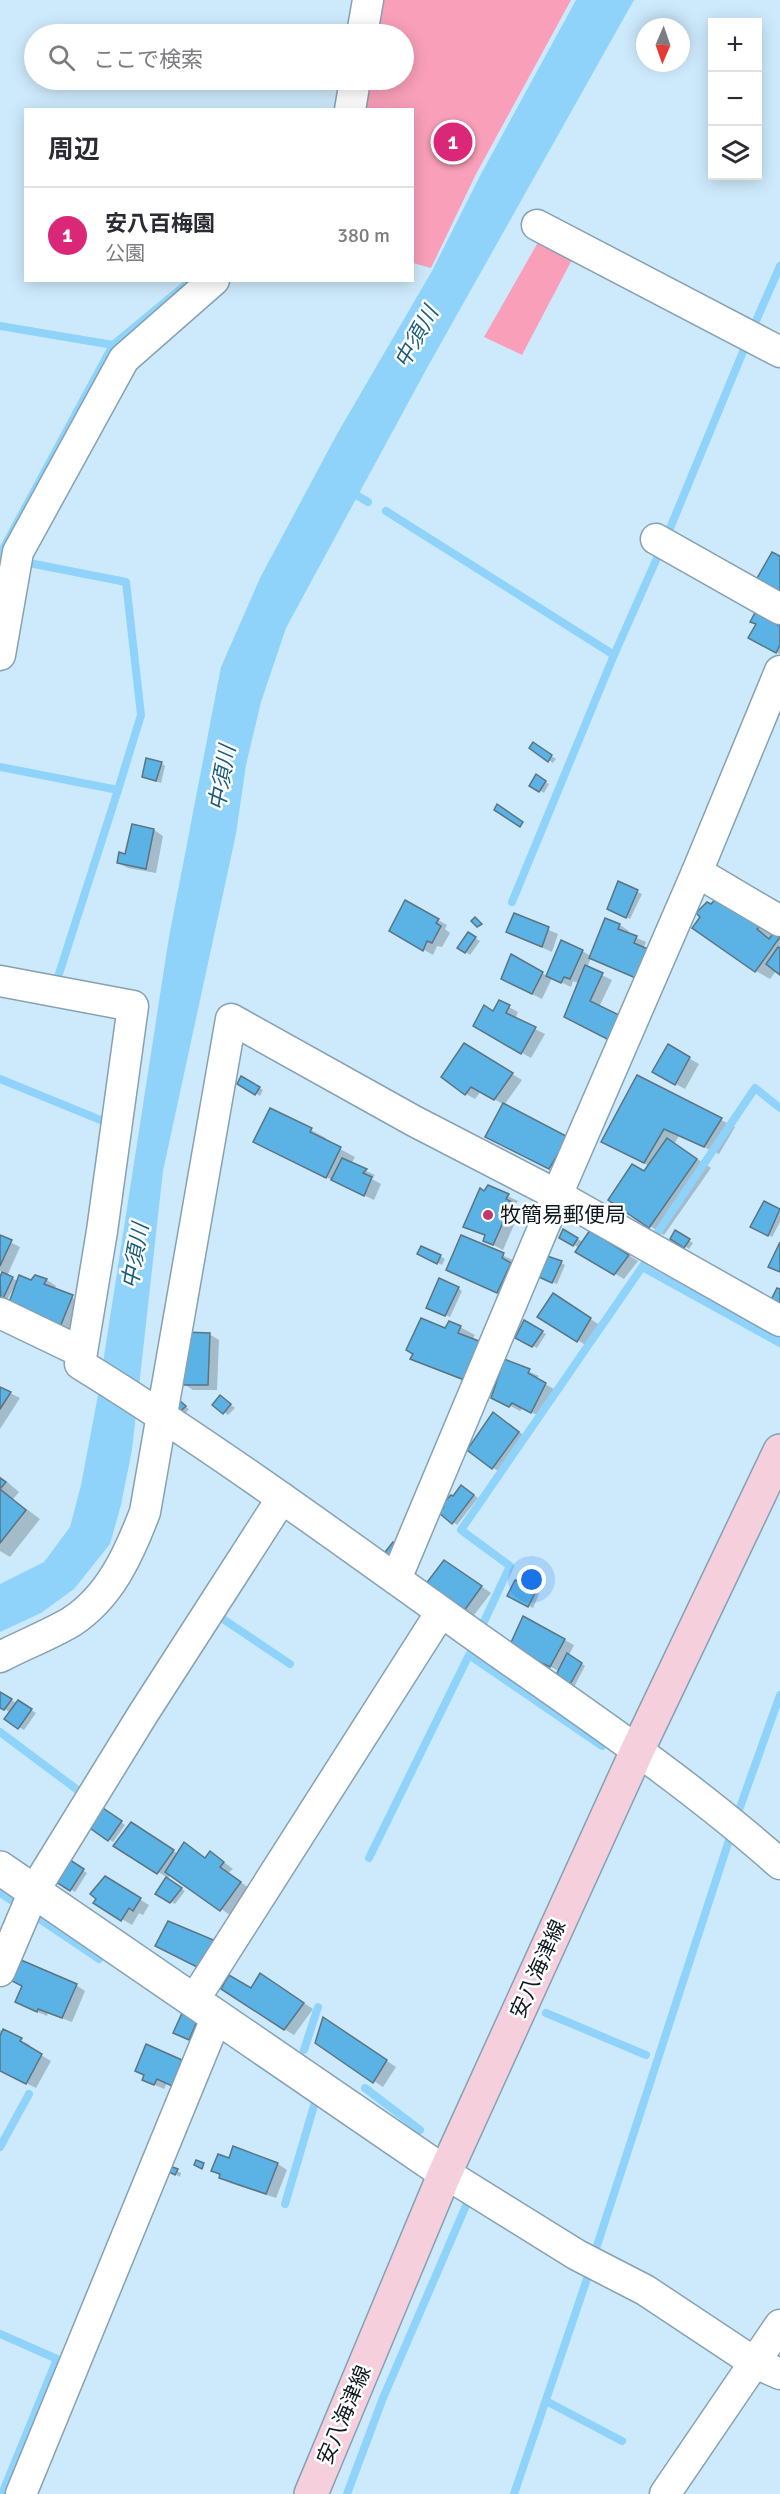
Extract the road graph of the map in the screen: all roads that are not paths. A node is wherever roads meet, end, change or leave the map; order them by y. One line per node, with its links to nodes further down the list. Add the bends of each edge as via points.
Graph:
1 (368, 0): 2 (street)
2 (364, 24)
3 (353, 90): 4 (street)
4 (350, 108)
5 (537, 225): 7 (street)
6 (212, 282): 10 (street, via 124,359 18,552)
7 (780, 352)
8 (657, 539): 9 (street)
9 (780, 609)
10 (0, 655)
11 (780, 671): 12 (street)
12 (698, 872): 13 (street); 15 (street)
13 (780, 921)
14 (0, 981): 18 (street, via 133,1006)
15 (557, 1195): 17 (street); 19 (street, via 231,1019); 22 (street)
16 (0, 1312): 18 (street)
17 (780, 1321)
18 (88, 1363): 19 (street)
19 (151, 1408): 21 (street); 24 (street, via 145,1512 130,1551 114,1578 95,1602 71,1621)
20 (780, 1450): 25 (main road, 安八海津線)
21 (282, 1498): 22 (street); 28 (street)
22 (396, 1580): 23 (street)
23 (441, 1612): 25 (street); 30 (street)
24 (0, 1657)
25 (637, 1751): 26 (street, via 735,1824); 31 (main road, 安八海津線)
26 (780, 1864)
27 (0, 1868): 28 (street)
28 (34, 1891): 29 (street); 30 (street)
29 (0, 1971)
30 (205, 2008): 31 (street); 34 (street)
31 (445, 2173): 33 (street, via 577,2255 645,2290); 35 (main road, 安八海津線)
32 (780, 2325): 33 (street)
33 (767, 2368): 36 (street)
34 (21, 2494)
35 (311, 2494)
36 (665, 2494)

